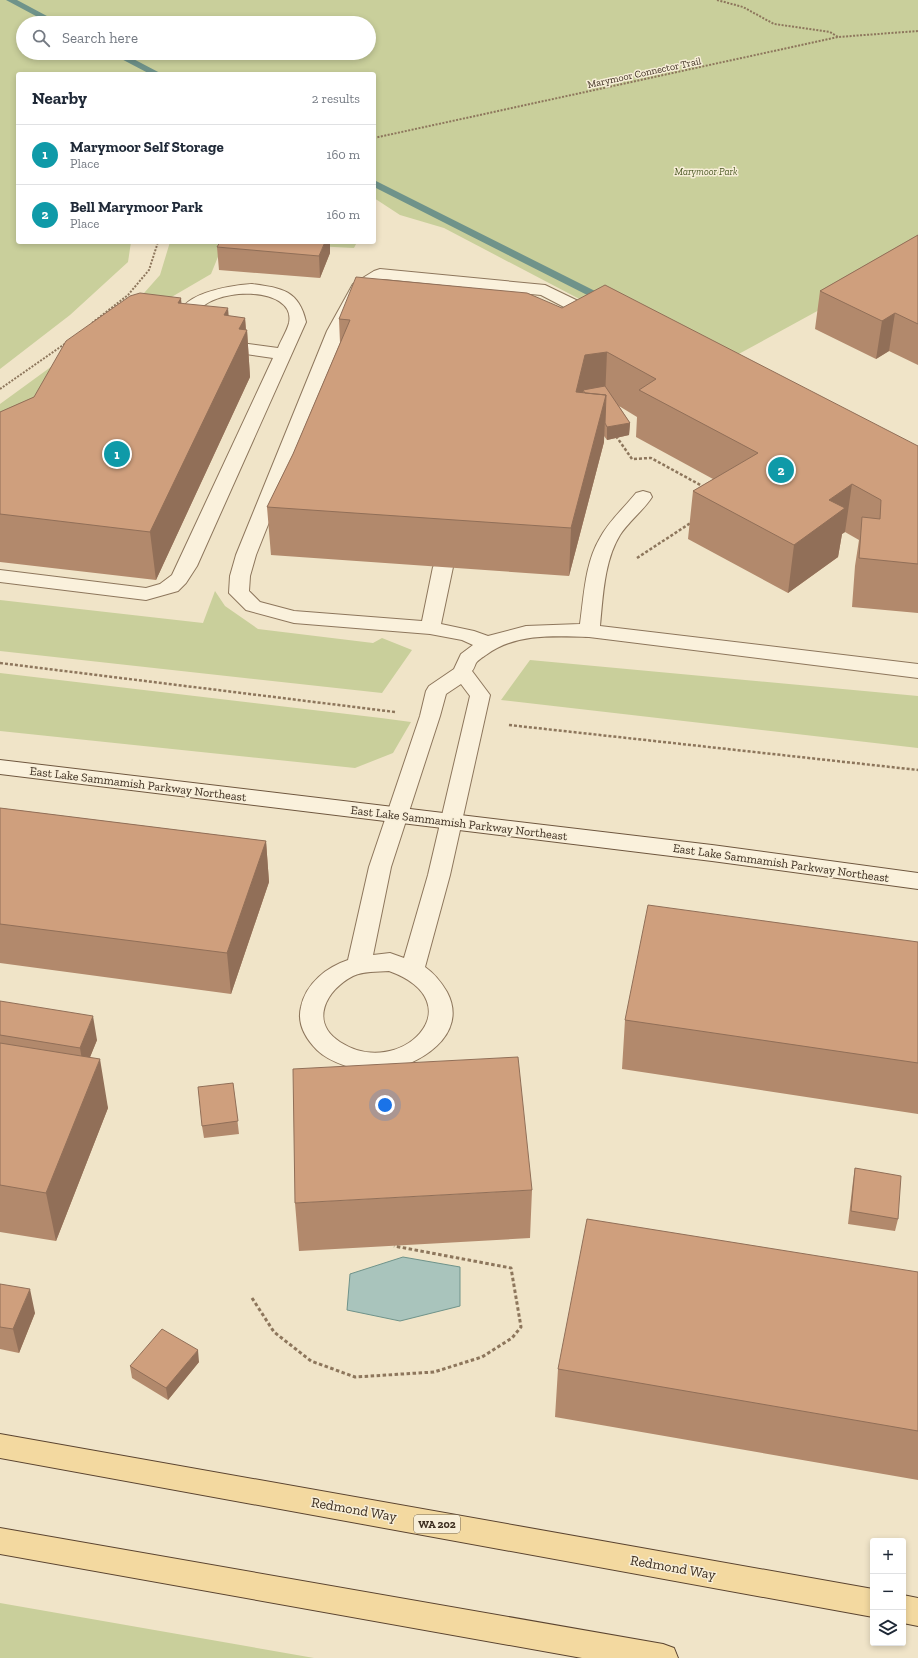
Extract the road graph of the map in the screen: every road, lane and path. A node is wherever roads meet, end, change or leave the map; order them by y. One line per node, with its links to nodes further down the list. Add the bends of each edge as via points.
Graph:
1 (717, 0): 3 (path, via 743,7 774,24 830,32)
2 (918, 31): 3 (path, Marymoor Connector Trail, via 853,34)
3 (838, 38): 4 (path, Marymoor Connector Trail)
4 (376, 138)
5 (157, 244): 7 (path, via 149,270 128,294)
6 (612, 324): 14 (main road, via 545,290 380,274 359,288 336,331 246,555 240,576 239,593 254,606 294,617)
7 (86, 328)
8 (68, 342): 10 (path)
9 (284, 354): 9 (main road, via 298,322 298,312 294,304 284,296 250,288 231,289 200,301 190,310 187,320 190,330 199,339 229,348); 13 (main road, via 178,583 166,590 146,594)
10 (0, 389)
11 (643, 497): 15 (main road, via 608,540 603,551)
12 (443, 567): 14 (main road)
13 (0, 576)
14 (430, 628): 16 (main road, via 467,635)
15 (589, 631): 16 (main road, via 517,633); 18 (main road)
16 (489, 644): 19 (main road, via 468,658)
17 (0, 663): 20 (path)
18 (918, 671)
19 (462, 672): 24 (main road, via 436,691); 25 (main road, via 480,695)
20 (397, 712)
21 (507, 725): 23 (path)
22 (0, 767): 24 (main road, East Lake Sammamish Parkway Northeast)
23 (918, 770)
24 (398, 815): 25 (main road, East Lake Sammamish Parkway Northeast); 27 (main road, via 380,867)
25 (452, 822): 26 (main road, East Lake Sammamish Parkway Northeast); 28 (main road)
26 (918, 881)
27 (359, 965): 28 (main road, via 390,962); 28 (main road, via 327,982 315,996 310,1012 314,1030 324,1043 339,1054 358,1060 379,1062 400,1058 418,1049 432,1037 440,1022 441,1007 436,992)
28 (412, 971)
29 (394, 1246): 30 (path, via 511,1268 521,1327 512,1338 482,1357 434,1372 355,1377 311,1361 274,1332)
30 (252, 1298)
31 (0, 1446): 33 (main road, Redmond Way / WA 202)
32 (0, 1541): 36 (main road)
33 (870, 1602)
34 (906, 1610): 35 (main road)
35 (918, 1612)
36 (663, 1658)

